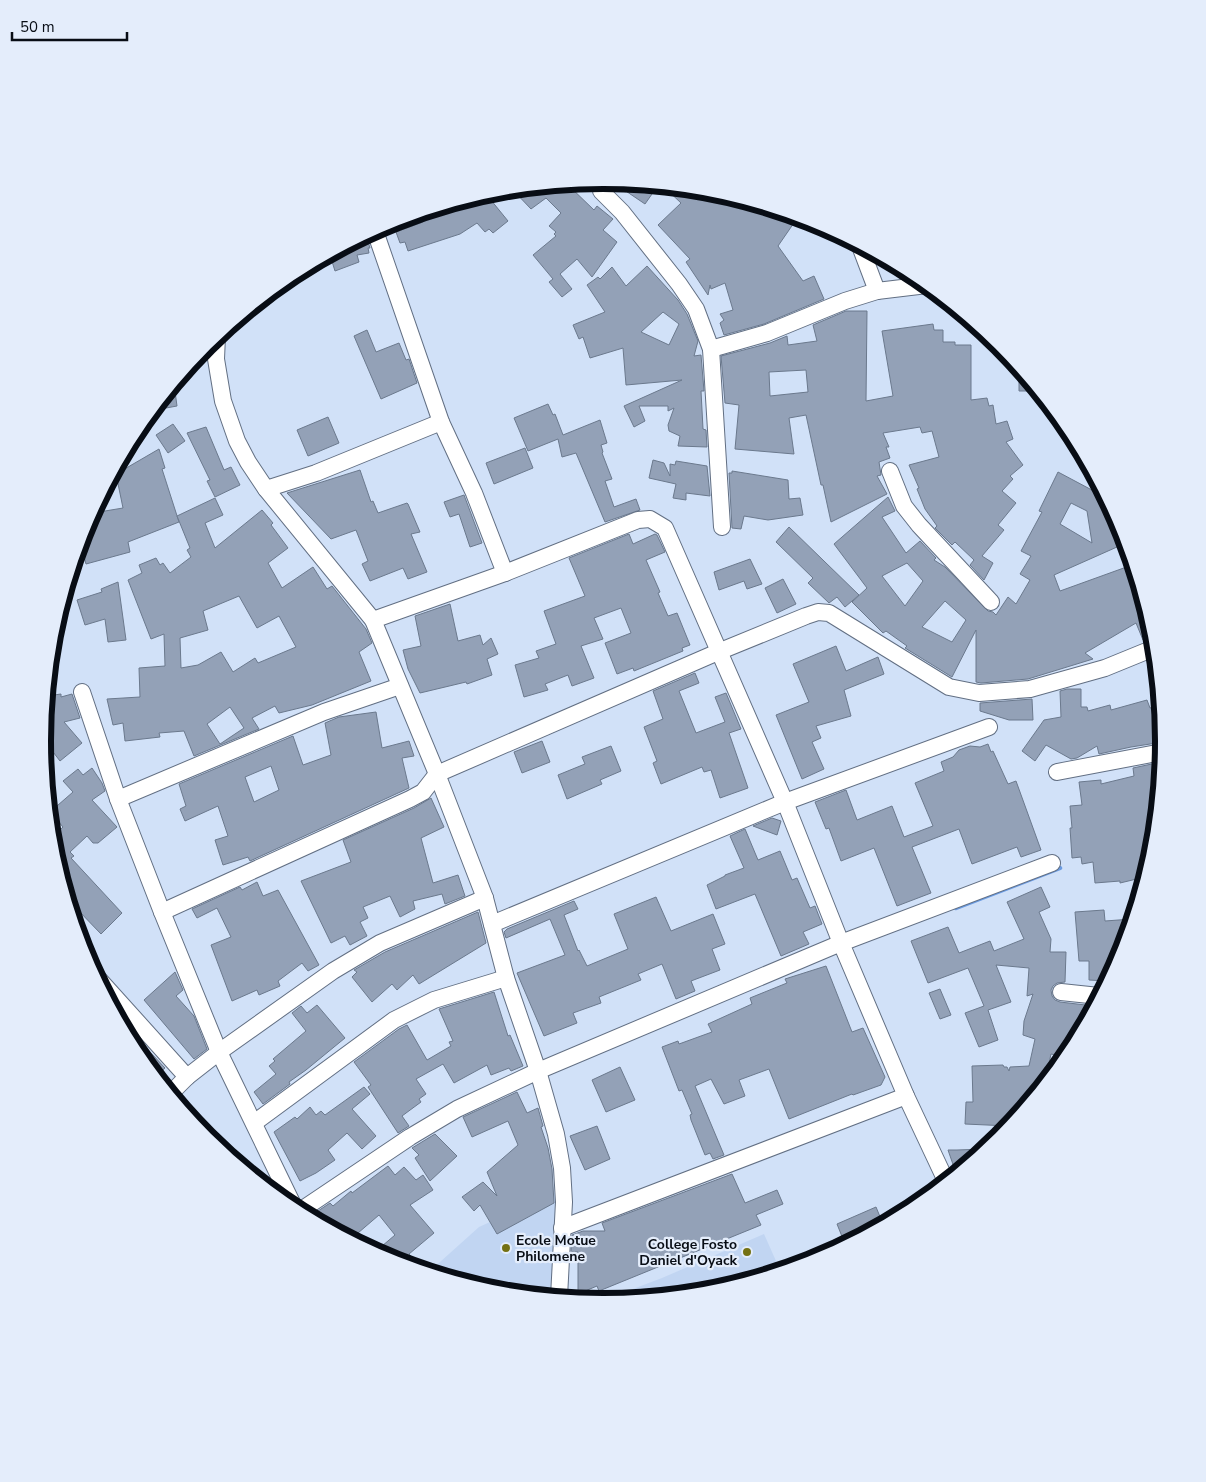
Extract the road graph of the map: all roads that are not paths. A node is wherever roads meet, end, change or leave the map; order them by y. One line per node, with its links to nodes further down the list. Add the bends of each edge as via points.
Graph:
1 (601, 191): 7 (street, via 622,212 679,284 696,309)
2 (377, 238): 8 (street)
3 (863, 255): 5 (street)
4 (916, 286): 5 (street)
5 (877, 291): 7 (street, via 767,333)
6 (216, 348): 10 (street, via 223,402 244,455)
7 (711, 349): 11 (street)
8 (440, 422): 10 (street); 12 (street, via 474,493)
9 (890, 471): 13 (street, via 904,506)
10 (266, 490): 14 (street)
11 (722, 527)
12 (505, 573): 14 (street); 16 (street, via 638,520 650,519 665,528)
13 (991, 602)
14 (373, 620): 17 (street)
15 (1147, 651): 16 (street, via 1105,668 1030,689 979,693 949,687 829,613 806,616)
16 (718, 652): 22 (street); 24 (street)
17 (400, 686): 22 (street); 23 (street, via 324,712)
18 (82, 692): 23 (street)
19 (989, 727): 24 (street)
20 (1155, 753): 21 (street)
21 (1057, 772)
22 (437, 774): 26 (street); 27 (street, via 423,792 410,799)
23 (118, 799): 27 (street)
24 (785, 802): 28 (street); 29 (street)
25 (1052, 863): 29 (street)
26 (484, 898): 28 (street); 34 (street, via 380,943 332,971)
27 (162, 912): 34 (street)
28 (492, 924): 30 (street)
29 (841, 943): 35 (street); 38 (street)
30 (506, 978): 35 (street); 39 (street, via 434,1000 394,1020)
31 (1061, 992): 32 (street)
32 (1093, 995)
33 (114, 996): 36 (street)
34 (219, 1052): 36 (street); 39 (street)
35 (538, 1071): 42 (street, via 457,1109); 43 (street, via 562,1168)
36 (187, 1077): 37 (street)
37 (175, 1089)
38 (906, 1096): 40 (street); 43 (street)
39 (254, 1123): 41 (street)
40 (943, 1175)
41 (288, 1194)
42 (307, 1207)
43 (562, 1228): 44 (street)
44 (559, 1291)

